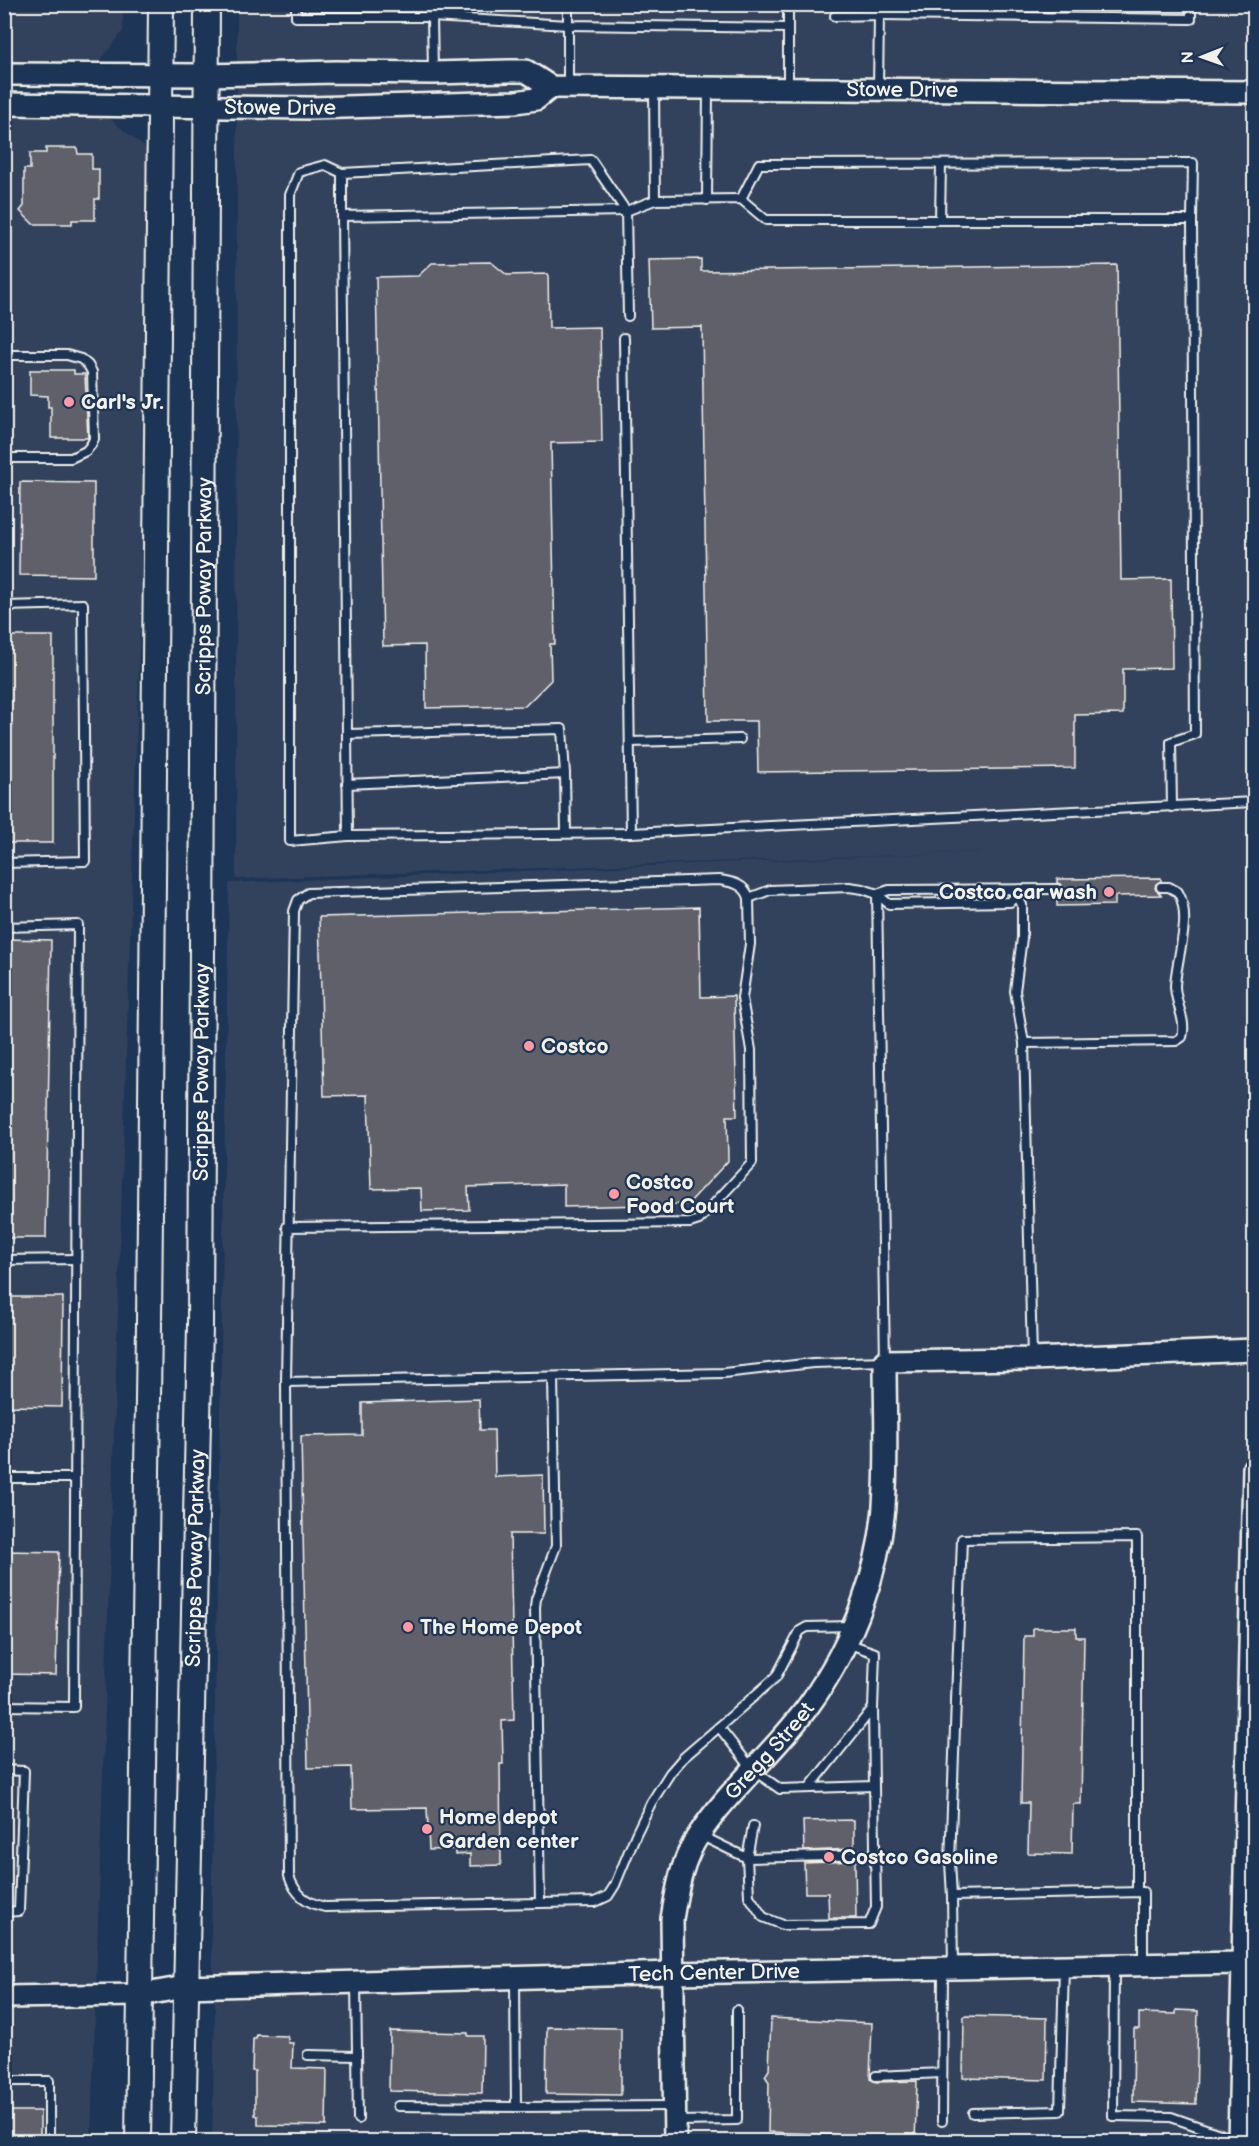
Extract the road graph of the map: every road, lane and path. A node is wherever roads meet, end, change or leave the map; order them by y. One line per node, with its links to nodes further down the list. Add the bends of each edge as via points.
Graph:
1 (161, 4): 16 (main road)
2 (207, 4): 17 (main road, Scripps Poway Parkway)
3 (296, 4): 11 (lane, via 296,17)
4 (568, 4): 12 (lane)
5 (788, 4): 13 (lane)
6 (895, 4): 9 (lane)
7 (1191, 4): 9 (lane, via 1191,19)
8 (879, 15): 9 (lane); 10 (lane); 22 (lane)
9 (895, 15)
10 (835, 16)
11 (432, 17): 12 (lane); 14 (lane)
12 (568, 25): 13 (lane); 18 (lane)
13 (788, 28): 21 (lane)
14 (433, 73): 17 (main road, Stowe Drive); 18 (main road, Stowe Drive, via 526,71)
15 (4, 74): 16 (main road, Stowe Drive)
16 (161, 74): 17 (main road, Stowe Drive); 25 (main road)
17 (206, 75): 26 (main road, Scripps Poway Parkway)
18 (560, 87): 19 (main road, Stowe Drive); 26 (main road, Stowe Drive, via 536,99 516,102 349,108)
19 (654, 88): 20 (main road, Stowe Drive); 30 (lane)
20 (708, 88): 21 (main road, Stowe Drive); 31 (lane)
21 (788, 89): 22 (main road, Stowe Drive)
22 (878, 89): 23 (main road, Stowe Drive)
23 (1254, 92)
24 (4, 104): 25 (main road, Stowe Drive)
25 (160, 105): 26 (main road, Stowe Drive); 95 (main road)
26 (206, 105): 94 (main road, Scripps Poway Parkway, via 200,1313)
27 (941, 164): 29 (lane, via 759,164); 34 (lane); 35 (lane, via 1193,164)
28 (342, 173): 32 (lane, via 591,160); 33 (lane); 50 (lane, via 325,165 299,172 290,195 290,841)
29 (741, 199): 31 (lane); 34 (lane, via 766,220)
30 (655, 200): 31 (lane); 32 (lane)
31 (707, 200)
32 (626, 211): 33 (lane); 36 (lane)
33 (342, 216): 41 (lane)
34 (940, 219): 35 (lane)
35 (1192, 220): 47 (lane, via 1195,734 1171,742)
36 (628, 316)
37 (624, 338): 43 (lane)
38 (4, 355): 39 (lane, via 67,355 88,365 93,379 94,439 86,451 72,458)
39 (4, 458)
40 (4, 606): 51 (lane, via 83,604 85,861)
41 (347, 734): 44 (lane, via 562,729); 45 (lane)
42 (740, 739): 43 (lane)
43 (630, 742): 49 (lane)
44 (565, 774): 45 (lane); 48 (lane)
45 (347, 784): 50 (lane)
46 (1254, 802): 47 (lane)
47 (1172, 807): 49 (lane)
48 (566, 833): 49 (lane); 50 (lane)
49 (631, 833)
50 (348, 836)
51 (4, 863)
52 (1161, 886): 58 (lane, via 1178,892 1182,904 1183,935 1175,987 1184,1029 1182,1037 1176,1041)
53 (1057, 889): 54 (lane)
54 (1019, 892): 55 (lane, via 889,890); 55 (lane, via 1010,902 889,904); 58 (lane, via 1022,938 1015,991)
55 (877, 894): 56 (lane, via 849,887 770,890); 64 (lane)
56 (749, 897): 59 (lane, via 750,944 742,998 751,1050 752,1163 699,1220); 59 (lane, via 741,885 719,880 308,893 298,900 294,910)
57 (4, 927): 61 (lane, via 78,925)
58 (1024, 1043): 63 (lane)
59 (287, 1227): 66 (lane)
60 (4, 1260): 61 (lane)
61 (76, 1260): 69 (lane)
62 (1254, 1350): 63 (main road)
63 (1032, 1359): 64 (main road)
64 (885, 1361): 65 (lane, via 813,1363 724,1373); 70 (main road, Gregg Street, via 882,1522 862,1605)
65 (553, 1377): 66 (lane); 84 (lane, via 556,1546 535,1607)
66 (286, 1382): 84 (lane, via 289,1876 293,1888 310,1904 325,1907)
67 (1254, 1468): 86 (main road)
68 (4, 1478): 69 (lane)
69 (75, 1478): 71 (lane, via 74,1707)
70 (849, 1634): 72 (lane, via 875,1653); 73 (lane, via 807,1627 800,1631 776,1677); 75 (main road, Gregg Street, via 809,1706)
71 (4, 1706)
72 (873, 1708): 76 (lane); 77 (lane)
73 (719, 1727): 75 (lane); 84 (lane, via 670,1773 651,1803 608,1896 595,1902)
74 (4, 1770): 85 (lane, via 24,1771 19,1911)
75 (753, 1770): 77 (lane, via 780,1789); 79 (main road, Gregg Street)
76 (874, 1786): 77 (lane); 80 (lane)
77 (809, 1788)
78 (753, 1826): 81 (lane)
79 (699, 1834): 81 (lane); 91 (main road, Gregg Street, via 677,1889 672,1919)
80 (875, 1855): 81 (lane); 81 (lane, via 876,1907 869,1924 783,1925 763,1917 749,1896)
81 (747, 1858)
82 (1137, 1892): 83 (lane); 83 (lane, via 1137,1537 962,1539); 88 (lane, via 1143,1892)
83 (952, 1896): 90 (lane)
84 (540, 1903)
85 (4, 1912)
86 (1244, 1963): 88 (main road, Tech Center Drive); 109 (main road)
87 (1114, 1965): 88 (main road, Tech Center Drive); 89 (main road, Tech Center Drive); 109 (lane, via 1113,2116 1171,2117)
88 (1143, 1965)
89 (1064, 1966): 90 (main road, Tech Center Drive); 105 (lane, via 1060,2111)
90 (948, 1969): 91 (main road, Tech Center Drive); 100 (lane)
91 (674, 1973): 92 (main road, Tech Center Drive); 108 (main road, Gregg Street)
92 (515, 1978): 93 (main road, Tech Center Drive); 104 (lane)
93 (356, 1982): 94 (main road, Tech Center Drive); 99 (lane)
94 (185, 1988): 95 (main road, Tech Center Drive); 112 (main road, Scripps Poway Parkway)
95 (140, 1995): 96 (main road, Tech Center Drive); 111 (main road)
96 (4, 1997)
97 (737, 2010): 108 (lane, via 737,2120)
98 (308, 2055): 99 (lane)
99 (357, 2056): 106 (lane)
100 (942, 2073): 101 (lane); 107 (lane)
101 (876, 2076)
102 (4, 2081): 110 (lane, via 49,2081)
103 (398, 2106): 104 (lane)
104 (516, 2107): 108 (lane)
105 (972, 2113)
106 (358, 2119)
107 (942, 2121)
108 (675, 2123)
109 (1239, 2141)
110 (49, 2142)
111 (138, 2142)
112 (183, 2142)

